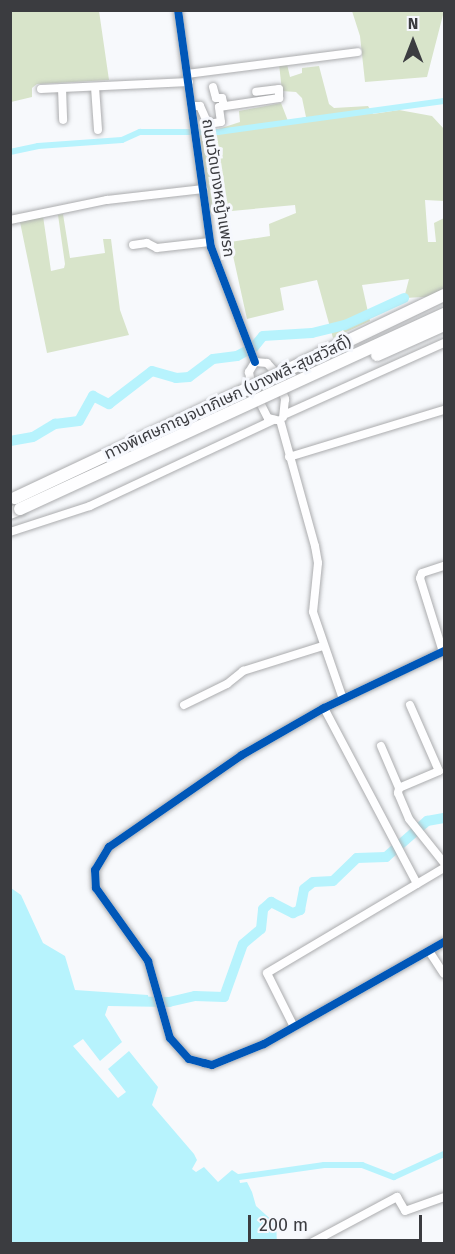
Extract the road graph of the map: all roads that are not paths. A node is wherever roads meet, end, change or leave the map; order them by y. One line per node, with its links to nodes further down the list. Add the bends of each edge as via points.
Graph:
1 (178, 10): 3 (street, ถนนวัดบางหญ้าแพรก)
2 (358, 52): 3 (street)
3 (188, 78): 4 (street); 9 (street, ถนนวัดบางหญ้าแพรก)
4 (95, 87): 6 (street); 12 (street)
5 (213, 87): 10 (street)
6 (62, 88): 7 (street); 11 (street)
7 (40, 89)
8 (256, 92): 10 (street, via 279,89 279,98)
9 (192, 106): 10 (street, via 200,106 208,124 221,122 219,107); 13 (street, ถนนวัดบางหญ้าแพรก)
10 (224, 106)
11 (63, 120)
12 (98, 130)
13 (203, 189): 14 (street, via 96,202); 15 (street, ถนนวัดบางหญ้าแพรก)
14 (10, 220)
15 (210, 242): 16 (street, via 157,248 147,243); 21 (street, ถนนวัดบางหญ้าแพรก)
16 (133, 245)
17 (442, 296): 26 (highway, ทางพิเศษกาญจนาภิเษก (บางพลี-สุขสวัสดิ์), bridge)
18 (444, 314): 24 (highway, ทางพิเศษกาญจนาภิเษก (บางพลี-สุขสวัสดิ์), bridge)
19 (444, 325): 24 (highway, bridge)
20 (444, 343): 23 (street)
21 (255, 362): 23 (street, ถนนวัดบางหญ้าแพรก, via 267,363 276,373); 23 (street, ถนนวัดบางหญ้าแพรก, via 249,378 264,412)
22 (444, 410): 25 (street)
23 (280, 418): 25 (street, ถนนวัดบางหญ้าแพรก); 28 (street, via 90,506)
24 (198, 428): 27 (highway, ทางพิเศษกาญจนาภิเษก (บางพลี-สุขสวัสดิ์), bridge)
25 (289, 457): 30 (street, ถนนวัดบางหญ้าแพรก, via 318,563 313,612)
26 (10, 500)
27 (10, 513)
28 (10, 532)
29 (444, 566): 31 (street, via 422,573 420,578)
30 (323, 646): 32 (street, ถนนวัดบางหญ้าแพรก); 33 (street, via 243,671 227,684)
31 (444, 652): 32 (street)
32 (343, 699): 35 (street)
33 (184, 705)
34 (410, 705): 37 (street)
35 (324, 708): 41 (street); 45 (street, via 239,757 102,856 95,870 96,888 148,961 165,1028 176,1048 189,1059 212,1065 256,1048)
36 (381, 746): 38 (street)
37 (441, 762): 38 (street, via 437,773)
38 (399, 788): 39 (street, via 417,827)
39 (444, 863)
40 (444, 868): 41 (street)
41 (417, 884): 45 (street, via 267,973)
42 (444, 942): 43 (street)
43 (429, 951): 44 (street); 45 (street)
44 (444, 974)
45 (294, 1027)
46 (444, 1197): 47 (street, via 405,1211 397,1197)
47 (309, 1244)

